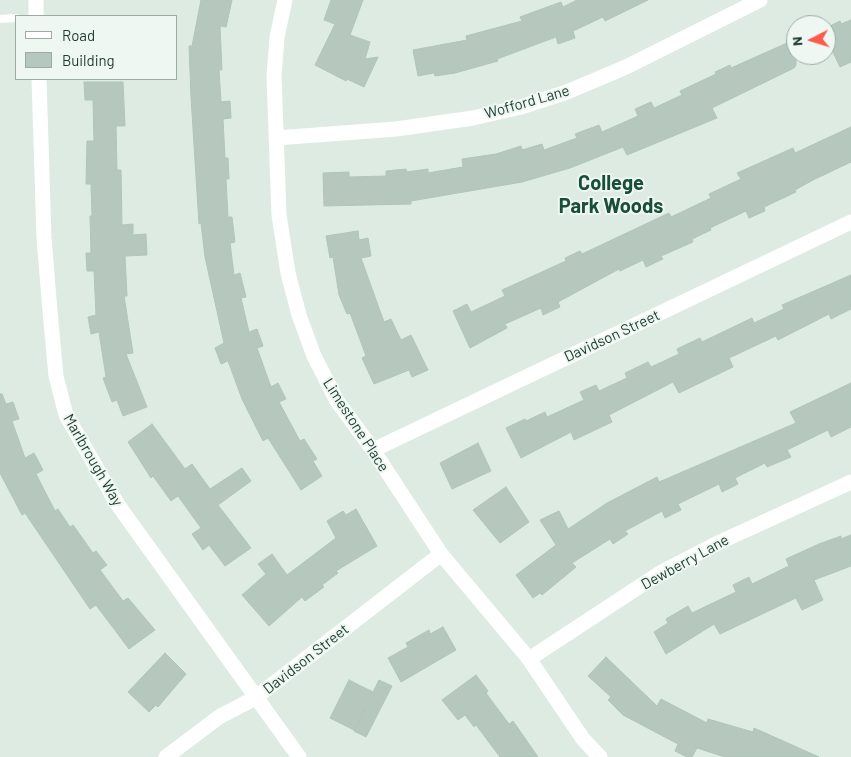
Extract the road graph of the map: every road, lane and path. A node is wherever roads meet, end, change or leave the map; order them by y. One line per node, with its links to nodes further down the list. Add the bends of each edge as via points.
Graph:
1 (36, 0): 4 (street)
2 (285, 0): 8 (street, Limestone Place, via 277,37 274,76)
3 (760, 0): 8 (street, Wofford Lane, via 626,67 568,92 521,107 473,118 396,129)
4 (36, 15)
5 (15, 18): 6 (lane)
6 (0, 19)
7 (38, 80): 14 (street, Marlbrough Way, via 50,311 56,376 66,415 118,505)
8 (276, 138): 10 (street, Limestone Place, via 278,215 299,315 314,356 337,400)
9 (851, 222): 10 (street, Davidson Street)
10 (373, 450): 12 (street, Limestone Place)
11 (851, 482): 13 (street, Dewberry Lane, via 720,542 660,574)
12 (441, 554): 13 (street, Limestone Place); 14 (street, Davidson Street)
13 (529, 659): 17 (street, Limestone Place, via 582,739)
14 (255, 698): 15 (street, Davidson Street, via 218,717); 16 (street, Marlbrough Way)
15 (166, 757)
16 (299, 757)
17 (600, 757)

